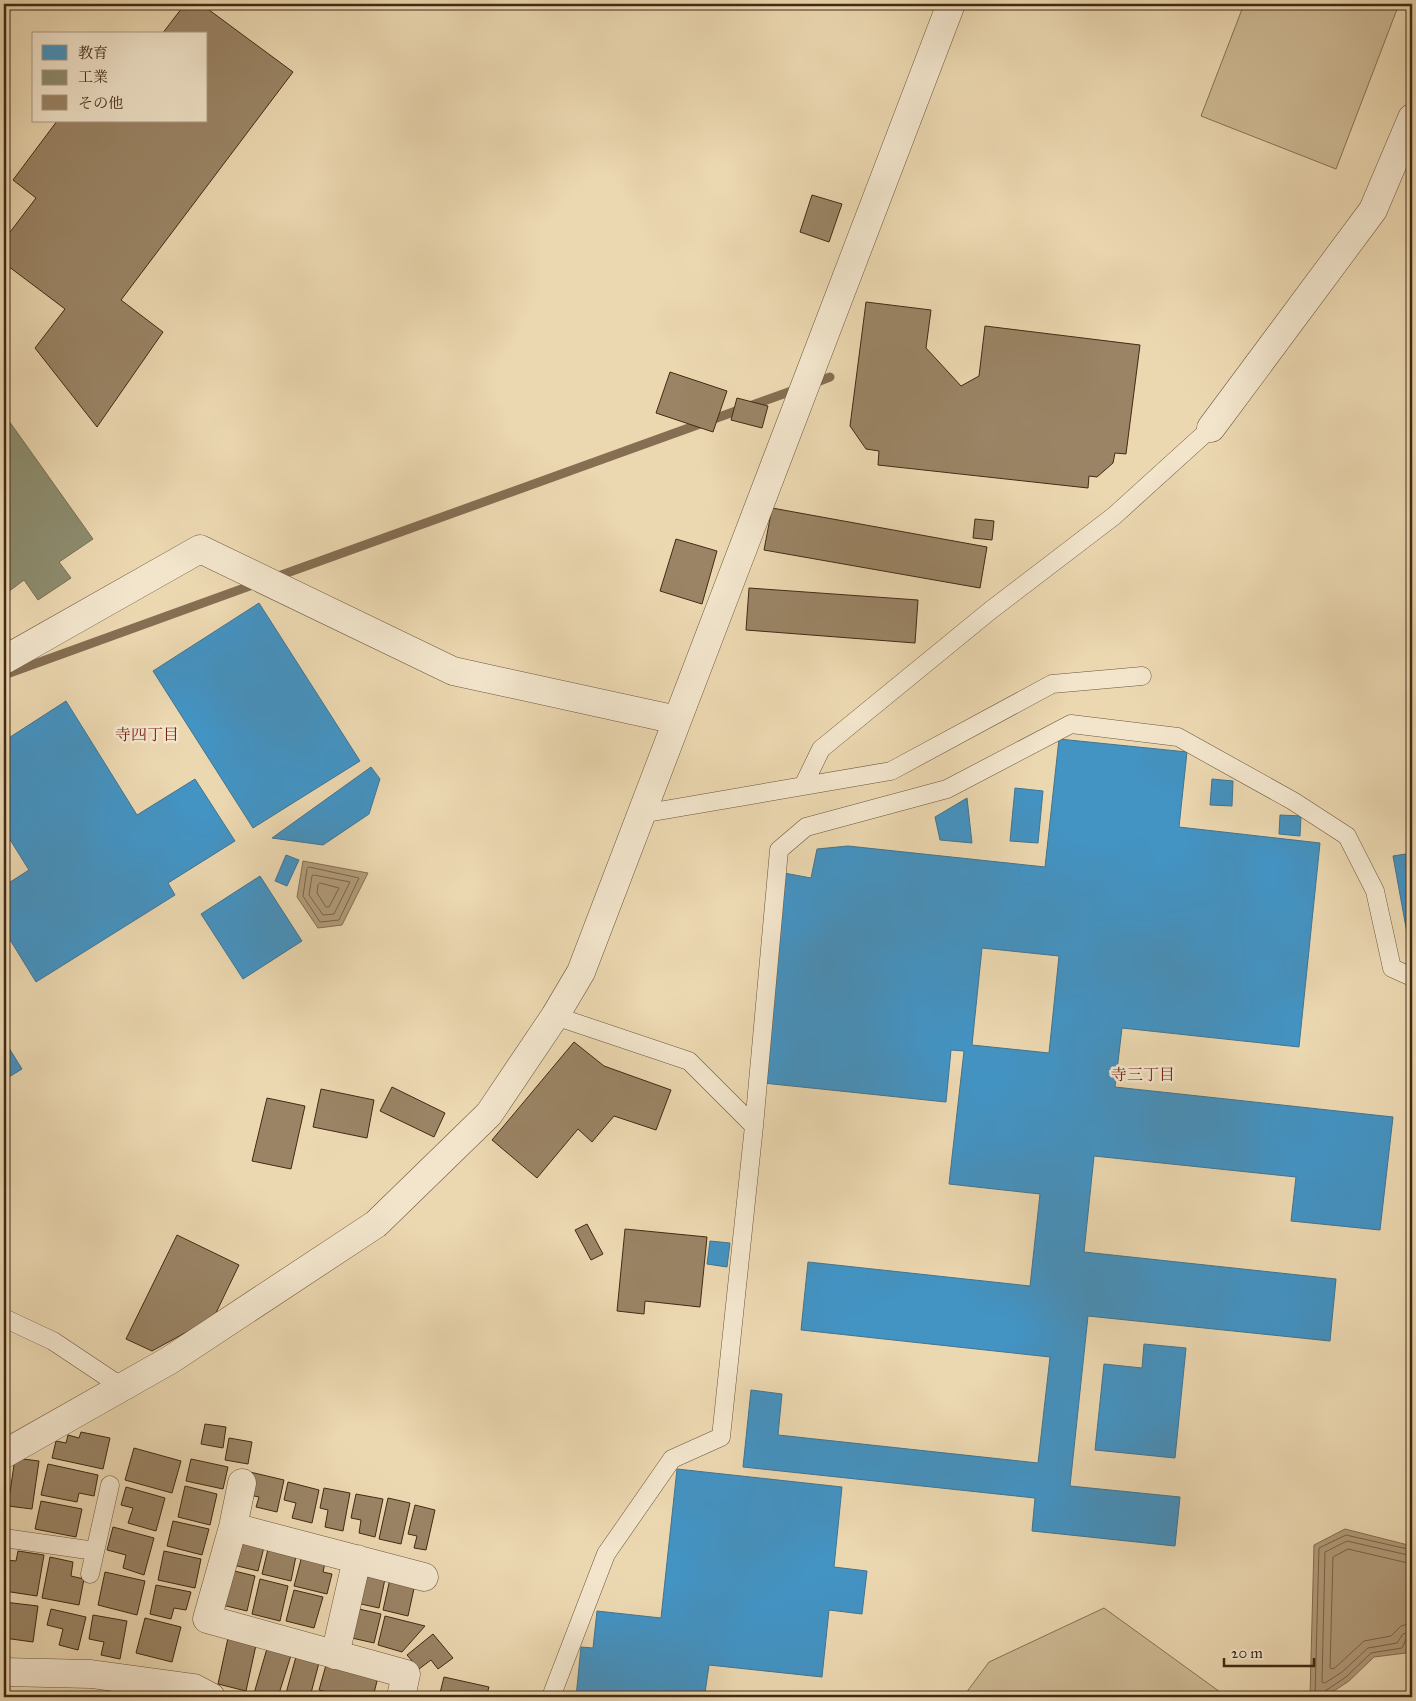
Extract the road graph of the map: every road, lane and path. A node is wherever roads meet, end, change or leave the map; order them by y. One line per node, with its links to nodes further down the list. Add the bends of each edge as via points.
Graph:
1 (951, 4): 6 (street)
2 (1412, 118): 3 (street, via 1373,210)
3 (1211, 428): 7 (lane, via 1114,516 991,610 820,749)
4 (4, 660): 6 (street, via 200,549 453,670)
5 (1142, 676): 7 (lane, via 1052,684 891,771)
6 (677, 720): 8 (street)
7 (803, 786): 8 (lane)
8 (641, 814): 10 (street, via 581,972)
9 (1412, 977): 11 (lane, via 1392,968 1375,890 1347,836 1178,737 1071,724 947,789 806,827 779,850)
10 (554, 1016): 11 (lane, via 689,1061); 13 (street, via 489,1114 376,1224 170,1360)
11 (754, 1126): 27 (lane, via 721,1437 672,1459 606,1554)
12 (4, 1318): 13 (lane, via 53,1341)
13 (122, 1388): 14 (street)
14 (4, 1454)
15 (242, 1483): 17 (street)
16 (110, 1485): 19 (lane)
17 (233, 1527): 20 (street); 23 (street, via 207,1619)
18 (4, 1538): 19 (lane)
19 (95, 1551): 21 (lane)
20 (357, 1559): 22 (street); 23 (street)
21 (90, 1574)
22 (424, 1577)
23 (335, 1654): 26 (street, via 406,1674)
24 (4, 1672): 25 (street, via 91,1674 194,1688)
25 (211, 1697)
26 (400, 1697)
27 (551, 1697)

